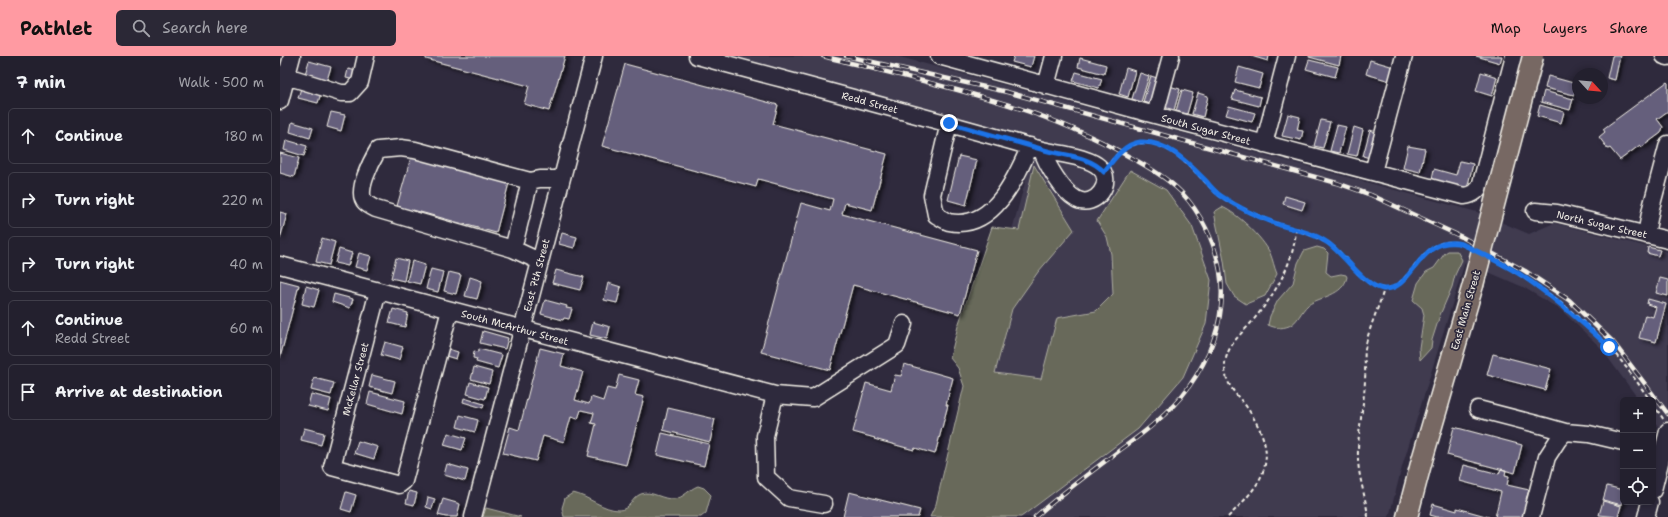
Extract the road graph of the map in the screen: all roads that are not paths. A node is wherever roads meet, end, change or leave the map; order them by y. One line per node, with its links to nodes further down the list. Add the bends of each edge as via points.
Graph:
1 (292, 56): 14 (street)
2 (366, 56): 14 (street, via 360,82 350,93 341,93)
3 (594, 56): 23 (street, East 7th Street)
4 (697, 56): 18 (street, Redd Street)
5 (939, 56): 15 (street, South Sugar Street)
6 (1054, 56): 15 (street)
7 (1171, 56): 17 (street)
8 (1287, 56): 19 (street)
9 (1404, 56): 22 (street)
10 (1514, 56): 22 (street, South Sugar Street, via 1479,189 1464,196)
11 (1533, 56): 45 (main road, East Main Street, bridge, via 1473,284)
12 (1664, 56): 13 (street)
13 (1668, 57)
14 (283, 75): 16 (street)
15 (1046, 86): 17 (street, South Sugar Street)
16 (280, 101)
17 (1155, 115): 19 (street, South Sugar Street)
18 (949, 123): 21 (street, Redd Street); 21 (street, via 932,195 936,215 949,222 973,222 986,215 1000,202 1023,162)
19 (1264, 144): 22 (street, South Sugar Street)
20 (1668, 144): 26 (street)
21 (1036, 148): 21 (street, Redd Street, via 1099,166 1104,172 1106,182 1101,194 1086,202 1076,199 1058,180)
22 (1373, 172)
23 (560, 180): 24 (street); 29 (street, East 7th Street)
24 (530, 181): 28 (street); 28 (street, via 401,148 378,150 363,183 361,195 365,202 376,209)
25 (1535, 211): 26 (street, North Sugar Street, via 1556,212)
26 (1646, 235): 27 (street, North Sugar Street)
27 (1668, 240)
28 (513, 249): 29 (street)
29 (540, 261): 34 (street, East 7th Street)
30 (280, 265): 31 (street, South McArthur Street)
31 (378, 291): 32 (street, South McArthur Street); 32 (street, McKellar Street, via 332,467 399,485 404,481)
32 (450, 310): 34 (street, South McArthur Street)
33 (904, 324): 35 (street, South McArthur Street, via 897,345 813,398)
34 (522, 328): 35 (street, South McArthur Street); 44 (street, East 7th Street)
35 (775, 395): 42 (street, via 765,436 766,477 789,498)
36 (1478, 409): 38 (street)
37 (1666, 426): 40 (street)
38 (1565, 432): 39 (street, via 1590,434); 46 (street, via 1547,457)
39 (1620, 441)
40 (1658, 450): 41 (street)
41 (1656, 469)
42 (824, 504)
43 (1649, 505): 47 (street)
44 (473, 517)
45 (1407, 517)
46 (1531, 517)
47 (1646, 517)

